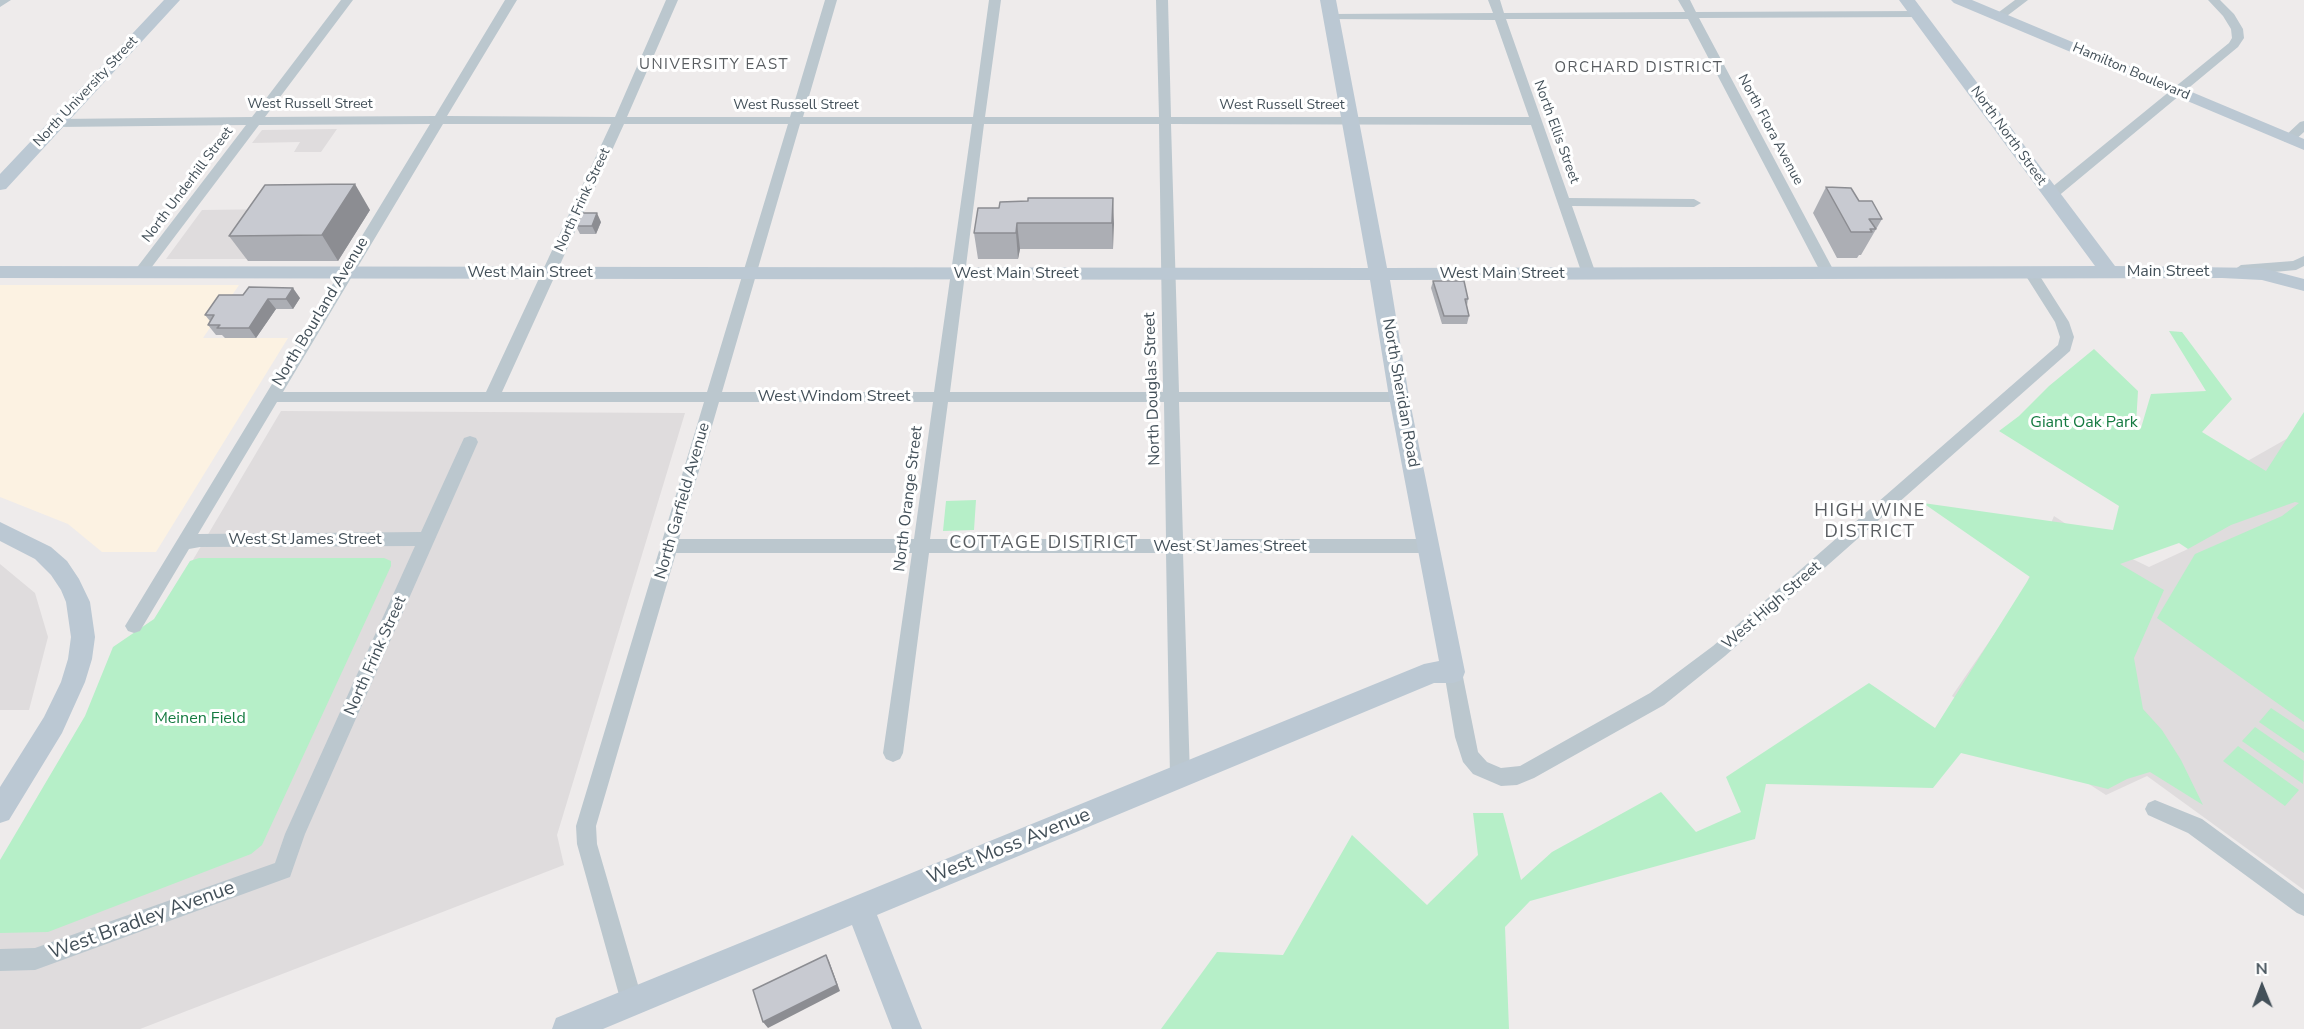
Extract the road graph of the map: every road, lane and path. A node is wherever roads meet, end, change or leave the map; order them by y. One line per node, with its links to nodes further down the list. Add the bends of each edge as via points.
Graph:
1 (5, 0): 15 (street)
2 (172, 0): 30 (main road, North University Street)
3 (347, 0): 23 (street, North Underhill Street)
4 (511, 0): 22 (street, North Bourland Avenue)
5 (672, 0): 24 (street, North Frink Street)
6 (831, 0): 25 (street, North Garfield Avenue)
7 (995, 0): 28 (street, North Orange Street)
8 (1162, 0): 29 (street, North Douglas Street)
9 (1494, 0): 20 (street, North Ellis Street)
10 (1684, 0): 19 (street, North Flora Avenue)
11 (1959, 0): 18 (main road, Hamilton Boulevard)
12 (1978, 0): 18 (main road, Hamilton Boulevard)
13 (2022, 0): 18 (street)
14 (2214, 0): 21 (street, via 2232,20 2238,38)
15 (0, 4)
16 (1912, 7): 19 (street); 33 (main road, North North Street)
17 (1330, 9): 20 (street); 26 (main road, North Sheridan Road)
18 (2003, 14): 21 (main road, Hamilton Boulevard)
19 (1693, 15): 20 (street); 44 (street, North Flora Avenue)
20 (1500, 17): 27 (street, North Ellis Street)
21 (2180, 88): 31 (main road, Hamilton Boulevard); 33 (street)
22 (438, 120): 23 (street, West Russell Street); 24 (street, West Russell Street); 41 (street, North Bourland Avenue)
23 (254, 121): 30 (street, West Russell Street); 40 (street, North Underhill Street)
24 (619, 121): 25 (street, West Russell Street); 42 (street, North Frink Street)
25 (795, 121): 28 (street, West Russell Street); 43 (street, North Garfield Avenue)
26 (1350, 121): 27 (street, West Russell Street); 29 (street, West Russell Street); 48 (main road, North Sheridan Road)
27 (1536, 121): 34 (street, North Ellis Street)
28 (980, 122): 29 (street, West Russell Street); 46 (street, North Orange Street)
29 (1166, 122): 47 (street, North Douglas Street)
30 (57, 123): 32 (main road, North University Street)
31 (2299, 136)
32 (0, 185)
33 (2051, 195): 38 (main road, North North Street)
34 (1565, 202): 35 (street); 49 (street, North Ellis Street)
35 (1694, 202)
36 (2303, 265): 39 (street)
37 (0, 272): 40 (main road, West Main Street)
38 (2109, 272): 39 (main road, Main Street); 45 (main road, Main Street)
39 (2222, 272): 50 (main road, Main Street, via 2262,274)
40 (140, 273): 41 (main road, West Main Street)
41 (346, 273): 42 (main road, West Main Street); 51 (street, North Bourland Avenue)
42 (549, 273): 43 (main road, West Main Street); 55 (street, North Frink Street)
43 (750, 273): 46 (main road, West Main Street); 52 (street, North Garfield Avenue)
44 (1828, 273): 45 (main road, West Main Street); 49 (main road, West Main Street)
45 (2031, 273): 68 (street, West High Street, via 2067,337 2065,347 2048,364 1719,651 1657,699 1527,772 1509,777)
46 (958, 274): 47 (main road, West Main Street); 53 (street, North Orange Street)
47 (1168, 274): 48 (main road, West Main Street); 56 (street, North Douglas Street)
48 (1379, 274): 49 (main road, West Main Street); 54 (main road, North Sheridan Road)
49 (1589, 274)
50 (2304, 285)
51 (270, 397): 55 (street, West Windom Street); 60 (street, North Bourland Avenue)
52 (713, 397): 53 (street, West Windom Street); 55 (street, West Windom Street); 61 (street, North Garfield Avenue)
53 (940, 397): 56 (street, West Windom Street); 64 (street, North Orange Street)
54 (1399, 397): 56 (street, West Windom Street); 62 (main road, North Sheridan Road)
55 (491, 398)
56 (1172, 398): 63 (street, North Douglas Street)
57 (470, 442): 59 (street, North Frink Street)
58 (0, 531): 71 (main road, via 43,553 59,568 78,602 82,636 73,682 53,725)
59 (427, 539): 60 (street, West St James Street, via 200,540); 72 (street, North Frink Street, via 295,834)
60 (183, 544): 65 (street, North Bourland Avenue)
61 (670, 546): 64 (street, West St James Street); 76 (street, North Garfield Avenue, via 586,830)
62 (1429, 546): 63 (street, West St James Street); 66 (main road, North Sheridan Road)
63 (1175, 547): 64 (street, West St James Street); 69 (street, North Douglas Street)
64 (921, 548): 67 (street, North Orange Street)
65 (134, 626)
66 (1453, 672): 68 (street, North Sheridan Road, via 1467,748 1480,768); 69 (main road, West Moss Avenue, via 1433,672)
67 (893, 753)
68 (1493, 775)
69 (1180, 777): 74 (main road, West Moss Avenue)
70 (2155, 809): 73 (street, via 2194,826)
71 (0, 811)
72 (283, 870): 75 (street, West Bradley Avenue, via 35,960)
73 (2304, 906)
74 (860, 908): 76 (main road, West Moss Avenue); 78 (main road)
75 (0, 960)
76 (632, 1002): 77 (main road, West Moss Avenue)
77 (567, 1029)
78 (907, 1029)

